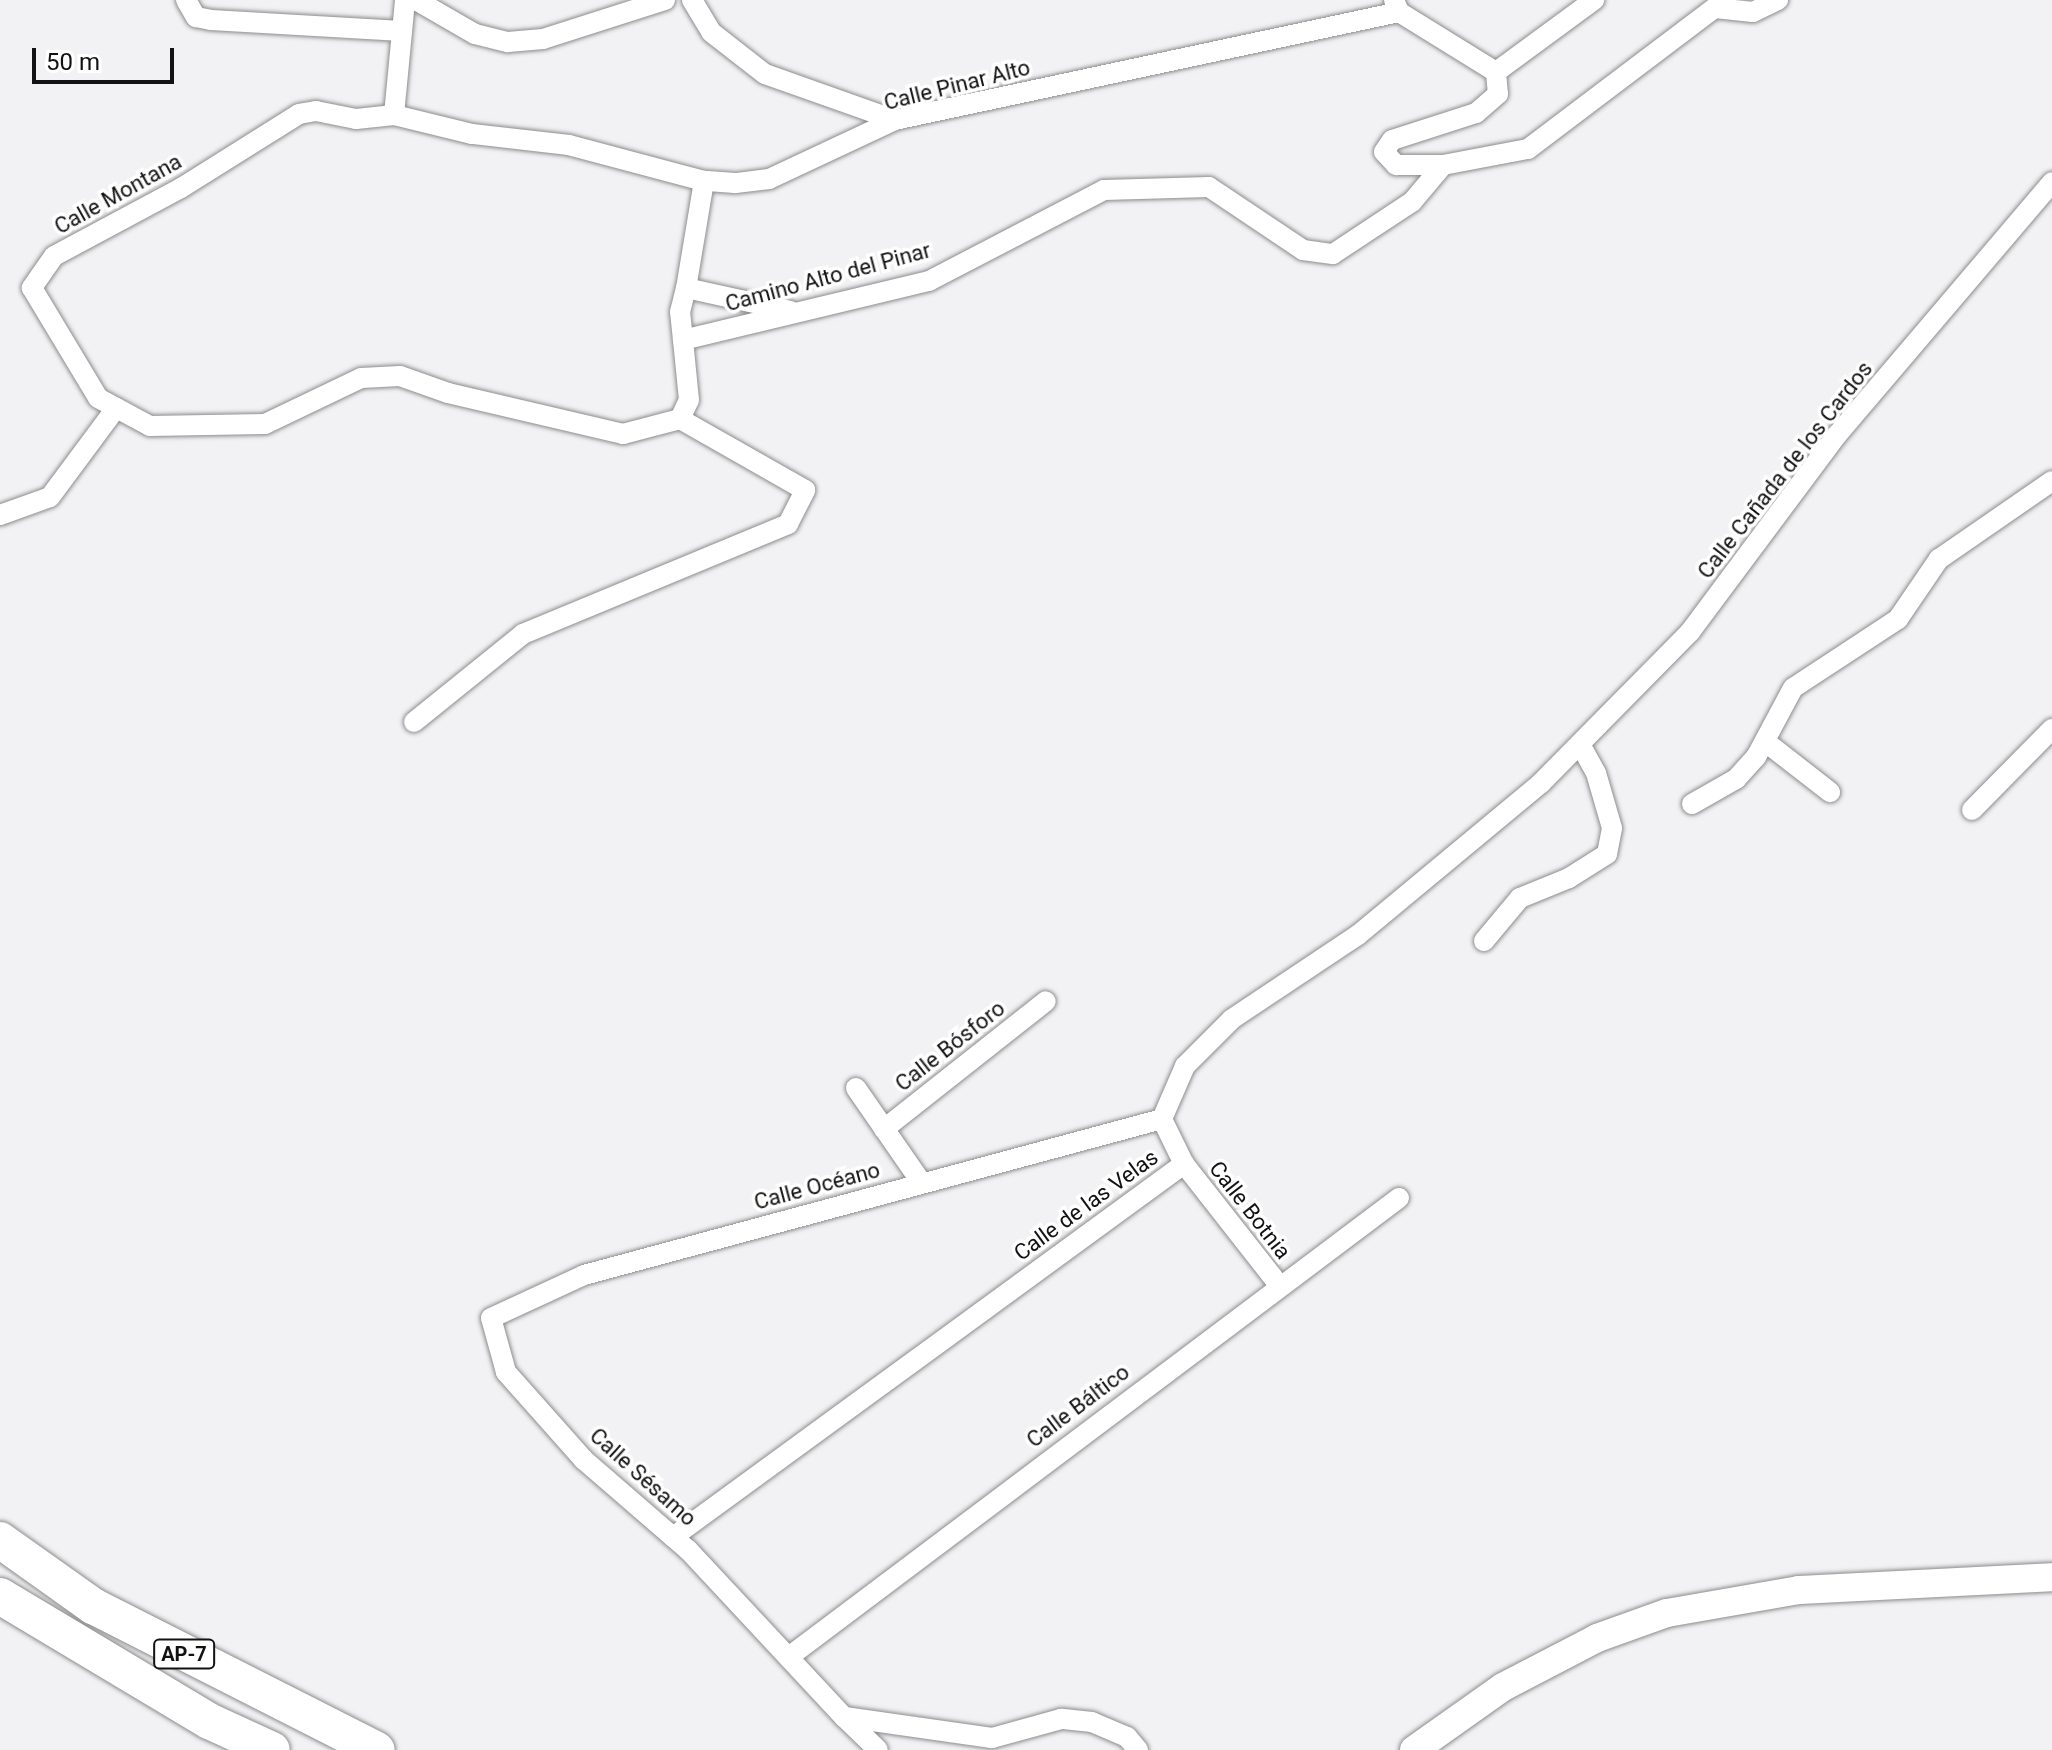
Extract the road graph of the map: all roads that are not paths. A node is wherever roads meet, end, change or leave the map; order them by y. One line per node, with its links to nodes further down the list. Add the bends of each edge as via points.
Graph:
1 (186, 0): 10 (street, via 196,17 211,20)
2 (405, 0): 10 (street)
3 (416, 0): 4 (street, via 475,34 508,42 543,39)
4 (665, 0)
5 (692, 0): 13 (street, via 711,32 765,74)
6 (1594, 0): 11 (street)
7 (1778, 0): 8 (street, via 1753,12)
8 (1720, 4): 14 (street, via 1528,149)
9 (1397, 6): 11 (street); 13 (street, Calle Pinar Alto)
10 (402, 31): 12 (street)
11 (1496, 72): 14 (street, via 1498,94 1476,113 1392,140 1384,152 1396,165)
12 (394, 115): 15 (street, Calle Pinar Alto, via 472,134 569,145); 20 (street, Calle Montana, via 356,119 316,111 299,114 181,188 54,256 32,288 98,398)
13 (895, 120): 15 (street, Calle Pinar Alto, via 769,179)
14 (1443, 165): 18 (street, Camino Alto del Pinar, via 1412,202 1333,254 1303,250 1209,187 1104,190 929,281)
15 (704, 181): 17 (street)
16 (2052, 182): 27 (street, Calle Cañada de los Cardos, via 1837,435 1690,632)
17 (686, 288): 18 (street); 19 (street, via 680,312)
18 (803, 313): 19 (street, Camino Alto del Pinar)
19 (683, 340): 21 (street, via 689,400)
20 (116, 408): 21 (street, via 150,426 265,424 361,378 400,376 448,393 623,434); 23 (street, via 50,497)
21 (680, 419): 24 (street, via 805,490 788,524 523,634)
22 (2052, 481): 26 (street, via 1939,559 1898,619 1793,688)
23 (0, 515)
24 (414, 722)
25 (2052, 729): 30 (street)
26 (1767, 743): 28 (street); 29 (street, via 1736,779)
27 (1580, 744): 31 (street, via 1596,773 1612,828 1607,854 1569,878 1520,898); 34 (street, Calle de las Velas, via 1541,783 1358,935 1232,1019 1185,1066)
28 (1830, 792)
29 (1692, 804)
30 (1972, 810)
31 (1484, 941)
32 (1046, 1001): 35 (street, Calle Bósforo)
33 (856, 1088): 35 (street)
34 (1162, 1119): 36 (street, Calle de las Velas); 37 (street, Calle Océano)
35 (884, 1129): 37 (street)
36 (1184, 1164): 39 (street, Calle Botnia); 41 (street, Calle de las Velas)
37 (921, 1182): 40 (street, Calle Océano, via 584,1275)
38 (1399, 1198): 39 (street, Calle Báltico)
39 (1279, 1285): 45 (street, Calle Báltico)
40 (491, 1318): 41 (street, Calle Sésamo, via 506,1372 584,1460)
41 (673, 1537): 45 (street, Calle Sésamo)
42 (0, 1540): 48 (highway, AP-7, via 93,1606)
43 (2052, 1577): 53 (main road, via 1799,1590 1667,1613 1597,1638 1503,1687)
44 (0, 1596): 47 (highway, AP-7)
45 (790, 1656): 46 (street, Calle Sésamo)
46 (844, 1717): 51 (street, Calle Sésamo); 52 (street, via 992,1738 1061,1719 1092,1722 1127,1737)
47 (209, 1721): 49 (highway); 50 (highway, AP-7)
48 (376, 1748)
49 (237, 1750)
50 (272, 1750)
51 (878, 1750)
52 (1138, 1750)
53 (1414, 1750)

